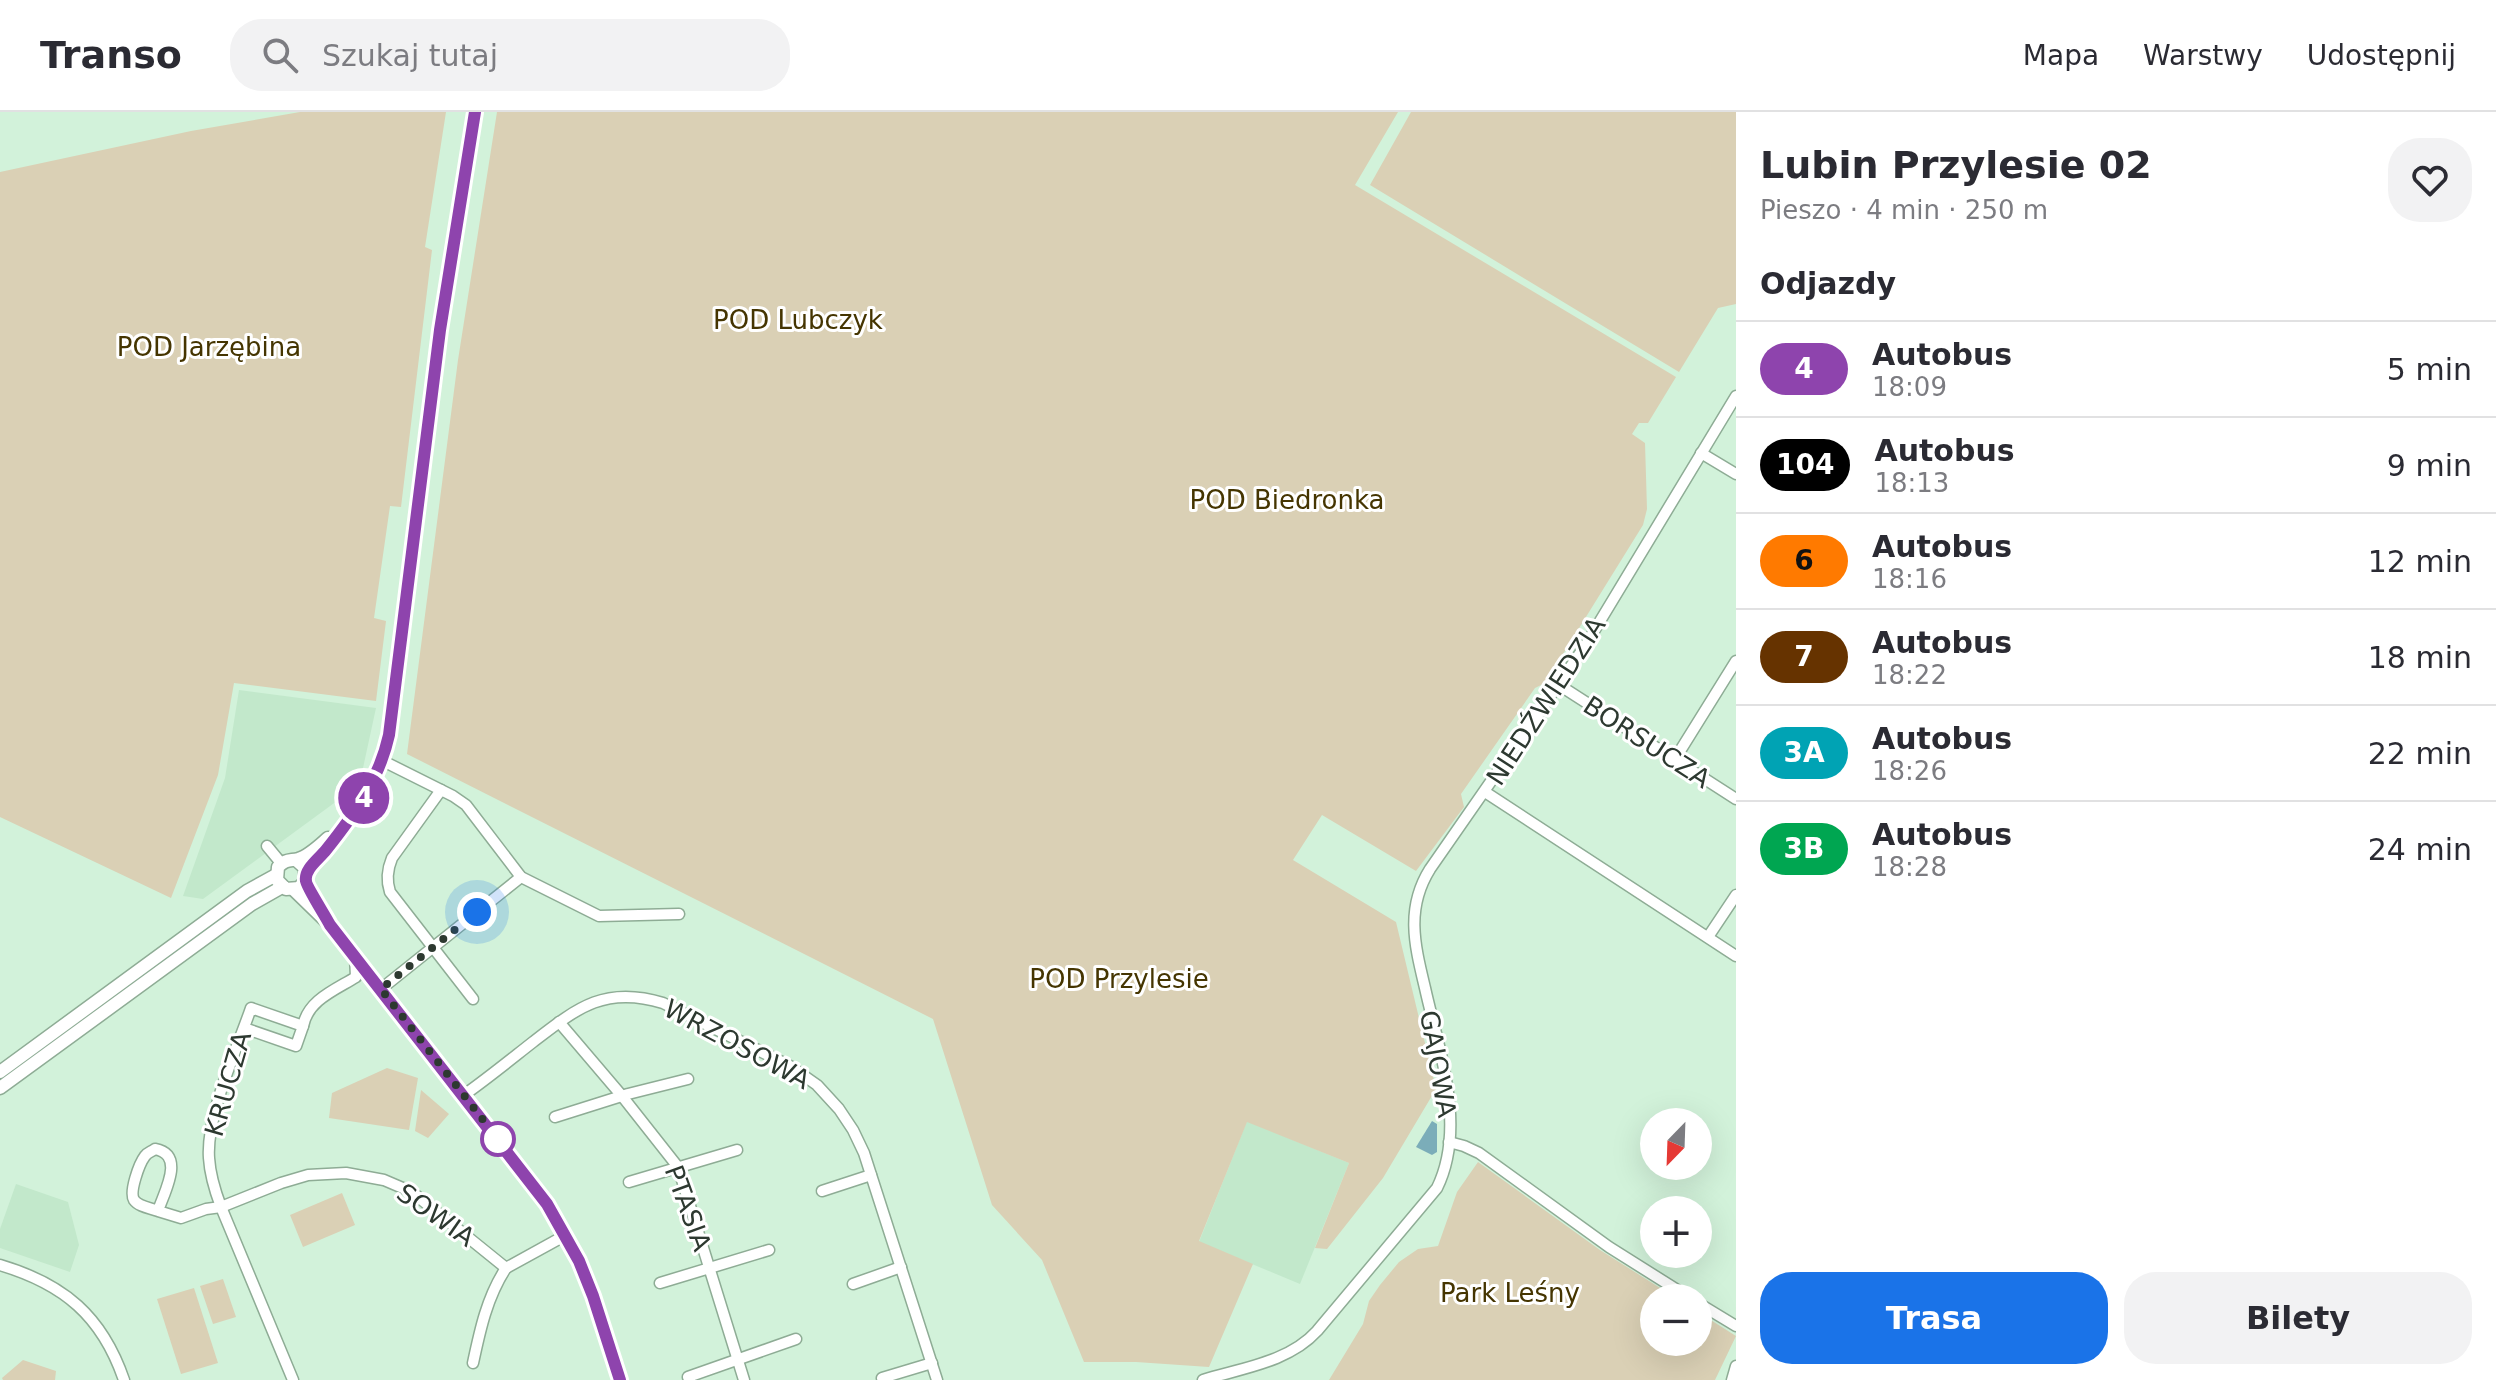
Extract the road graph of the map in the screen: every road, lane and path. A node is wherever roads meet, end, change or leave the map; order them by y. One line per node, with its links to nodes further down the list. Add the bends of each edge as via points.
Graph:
1 (475, 112): 8 (street, via 440,330)
2 (1736, 396): 3 (street, NIEDŹWIEDZIA)
3 (1701, 453): 4 (street); 6 (street, NIEDŹWIEDZIA)
4 (1736, 474)
5 (1736, 661): 7 (street)
6 (1559, 685): 7 (street, BORSUCZA); 10 (street, NIEDŹWIEDZIA)
7 (1675, 759): 11 (street, BORSUCZA)
8 (383, 761): 9 (street); 12 (street)
9 (441, 790): 16 (street, via 466,805); 22 (street, via 392,858 387,883)
10 (1485, 792): 21 (street, NIEDŹWIEDZIA); 36 (street, GAJOWA, via 1425,877 1413,914 1414,941 1445,1079)
11 (1736, 799)
12 (351, 816): 14 (street); 15 (street)
13 (267, 846): 17 (street)
14 (296, 860): 15 (street); 17 (street, via 286,860)
15 (306, 876): 17 (street); 20 (street)
16 (521, 877): 19 (street, via 599,916); 22 (street)
17 (284, 879): 20 (street); 30 (street, via 247,891); 32 (street)
18 (1736, 895): 21 (street)
19 (679, 914)
20 (330, 925): 23 (street)
21 (1708, 937): 24 (street, NIEDŹWIEDZIA)
22 (432, 948): 25 (street); 26 (street)
23 (355, 956): 25 (street); 28 (street, via 356,977 311,1005)
24 (1736, 956)
25 (381, 989): 33 (street)
26 (473, 999)
27 (559, 1022): 33 (street, WRZOSOWA); 34 (street, PTASIA); 39 (street, WRZOSOWA, via 579,1008 610,998 643,998 677,1008 817,1085 853,1130)
28 (303, 1026): 29 (street, KRUCZA, via 251,1008); 29 (street, via 296,1046)
29 (244, 1028): 42 (street, KRUCZA, via 210,1134 212,1182)
30 (0, 1072)
31 (688, 1079): 34 (street)
32 (0, 1088)
33 (464, 1095): 44 (street)
34 (622, 1096): 35 (street); 38 (street, PTASIA)
35 (555, 1117)
36 (1449, 1142): 52 (street, via 1479,1153); 67 (street, GAJOWA, via 1446,1166 1433,1194 1310,1339 1294,1351)
37 (737, 1150): 38 (street)
38 (678, 1167): 40 (street); 49 (street, PTASIA)
39 (871, 1175): 41 (street); 47 (street, WRZOSOWA)
40 (629, 1182)
41 (822, 1191)
42 (221, 1207): 43 (street, via 181,1218); 48 (street, SOWIA, via 308,1175 346,1173 384,1180 412,1192); 63 (street, KRUCZA)
43 (158, 1211): 43 (street, KRUCZA, via 139,1204 132,1193 146,1154 155,1149 170,1156 173,1166)
44 (566, 1235): 48 (street); 64 (street, via 593,1296)
45 (769, 1250): 49 (street)
46 (0, 1265): 62 (street, via 49,1283 80,1307 108,1345)
47 (901, 1267): 51 (street); 58 (street, WRZOSOWA)
48 (506, 1268): 57 (street, via 484,1317)
49 (710, 1268): 50 (street); 56 (street, PTASIA)
50 (660, 1283)
51 (853, 1284)
52 (1668, 1284)
53 (1712, 1311): 54 (street)
54 (1736, 1326)
55 (796, 1339): 56 (street)
56 (737, 1360): 60 (street); 65 (street, PTASIA)
57 (473, 1363)
58 (932, 1363): 61 (street); 66 (street, WRZOSOWA)
59 (1736, 1366): 68 (street)
60 (688, 1377)
61 (882, 1378)
62 (124, 1380)
63 (293, 1380)
64 (620, 1380)
65 (744, 1380)
66 (937, 1380)
67 (1203, 1380)
68 (1732, 1380)

